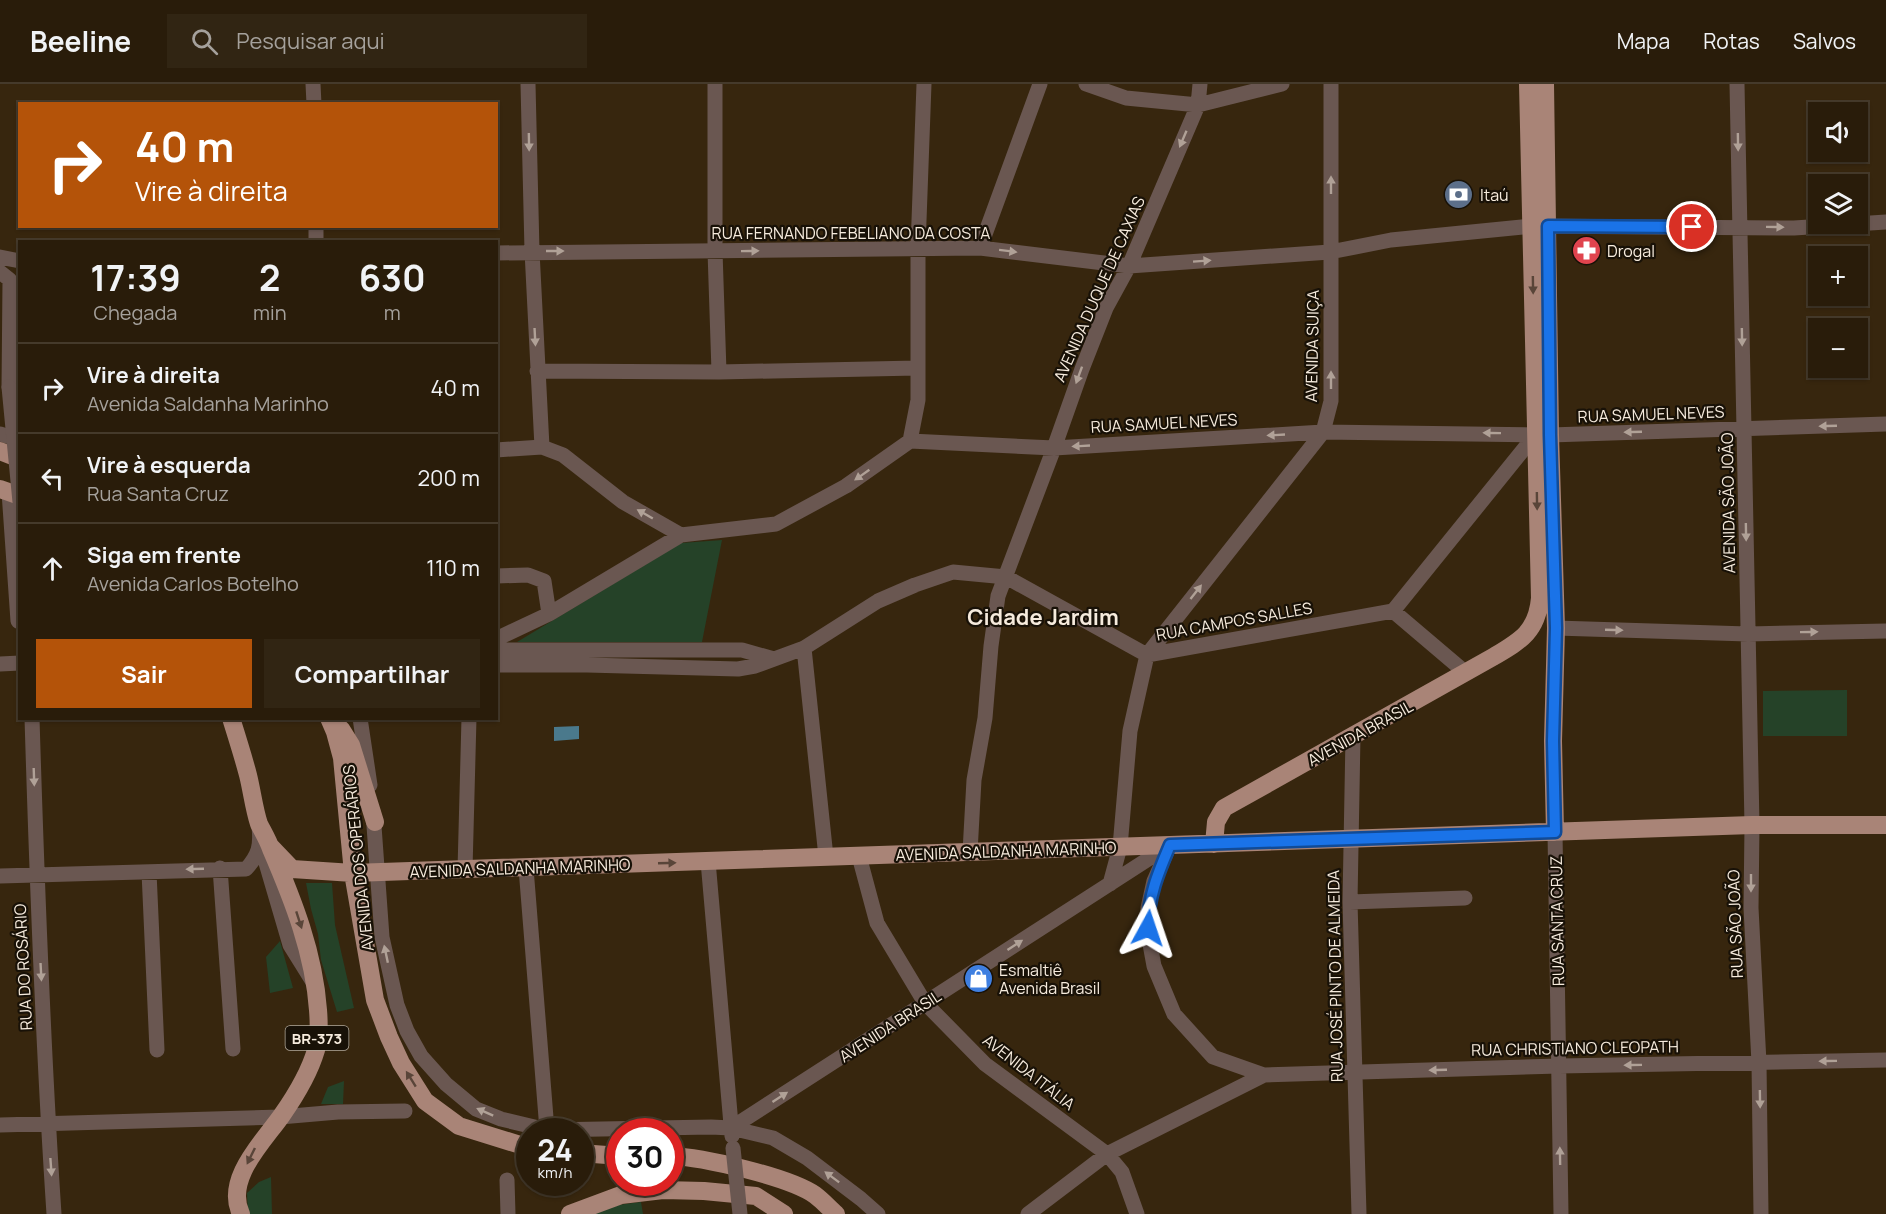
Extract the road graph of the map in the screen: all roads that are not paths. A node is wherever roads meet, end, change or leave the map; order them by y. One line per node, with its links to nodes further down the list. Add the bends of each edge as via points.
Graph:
1 (314, 84): 13 (street)
2 (528, 84): 20 (street, one-way to 20)
3 (715, 84): 21 (street)
4 (924, 84): 18 (street)
5 (1040, 84): 19 (street)
6 (1086, 84): 14 (street, via 1125,98)
7 (1200, 84): 14 (street, AVENIDA DUQUE DE CAXIAS)
8 (1282, 84): 14 (street)
9 (1331, 84): 22 (street, AVENIDA SUIÇA, one-way to 9)
10 (1528, 84): 16 (main road)
11 (1545, 84): 16 (main road)
12 (1737, 84): 17 (street, AVENIDA SÃO JOÃO, one-way to 17)
13 (314, 102)
14 (1198, 105): 26 (street, AVENIDA DUQUE DE CAXIAS, one-way to 26)
15 (1886, 222): 17 (street, RUA FERNANDO FEBELIANO DA COSTA, one-way to 15)
16 (1540, 226): 17 (street, RUA FERNANDO FEBELIANO DA COSTA); 22 (street, RUA FERNANDO FEBELIANO DA COSTA, via 1391,240); 35 (main road)
17 (1740, 227): 32 (street, AVENIDA SÃO JOÃO, one-way to 32)
18 (918, 248): 19 (street, RUA FERNANDO FEBELIANO DA COSTA); 21 (street, RUA FERNANDO FEBELIANO DA COSTA, one-way to 18); 28 (street)
19 (980, 248): 26 (street, RUA FERNANDO FEBELIANO DA COSTA, one-way to 26)
20 (532, 251): 21 (street, RUA FERNANDO FEBELIANO DA COSTA, one-way to 21); 23 (street, RUA FERNANDO FEBELIANO DA COSTA); 29 (street, one-way to 29)
21 (715, 251): 30 (street)
22 (1330, 252): 26 (street, RUA FERNANDO FEBELIANO DA COSTA, one-way to 22); 33 (street, AVENIDA SUIÇA, one-way to 22, via 1331,401)
23 (498, 253)
24 (0, 257): 25 (street)
25 (18, 261)
26 (1129, 266): 39 (street, AVENIDA DUQUE DE CAXIAS, one-way to 39, via 1106,308)
27 (10, 276): 42 (street, bridge, via 9,387)
28 (917, 368): 30 (street); 37 (street, via 918,400)
29 (537, 371): 30 (street); 38 (street)
30 (719, 372)
31 (1886, 424): 32 (street, RUA SAMUEL NEVES, one-way to 32)
32 (1745, 429): 35 (street, RUA SAMUEL NEVES, one-way to 35); 55 (street, AVENIDA SÃO JOÃO, one-way to 55)
33 (1323, 432): 35 (street, RUA SAMUEL NEVES, one-way to 33); 39 (street, RUA SAMUEL NEVES, one-way to 39); 61 (street, AVENIDA SUIÇA, one-way to 33)
34 (0, 434): 36 (street)
35 (1543, 434): 48 (main road, one-way to 48); 49 (street); 52 (main road, RUA SANTA CRUZ)
36 (18, 439)
37 (909, 441): 39 (street, RUA SAMUEL NEVES); 45 (street, one-way to 45, via 846,486 777,524)
38 (542, 447): 40 (street); 45 (street, one-way to 38, via 623,502 563,454)
39 (1054, 448): 47 (street, AVENIDA DUQUE DE CAXIAS)
40 (498, 450)
41 (0, 451): 42 (main road)
42 (18, 463): 43 (street, bridge)
43 (12, 495): 44 (street)
44 (7, 527): 51 (street)
45 (681, 536): 50 (street)
46 (498, 576): 50 (street, via 528,575 544,581)
47 (1006, 577): 58 (street, RUA CAMPOS SALLES, via 953,573 915,585 878,601); 61 (street, RUA CAMPOS SALLES); 85 (street, AVENIDA DUQUE DE CAXIAS, via 998,596 991,646 985,718 974,780)
48 (1540, 598): 52 (main road); 54 (main road, AVENIDA BRASIL, via 1535,623)
49 (1393, 611): 61 (street, RUA CAMPOS SALLES); 67 (street)
50 (549, 614): 56 (street)
51 (18, 621)
52 (1556, 628): 55 (street, one-way to 55); 57 (main road, RUA SANTA CRUZ)
53 (1886, 631): 55 (street, one-way to 53)
54 (1526, 634): 57 (main road, via 1539,634); 67 (main road, AVENIDA BRASIL)
55 (1748, 634): 77 (street, RUA SÃO JOÃO)
56 (498, 638)
57 (1555, 646): 79 (main road, RUA SANTA CRUZ)
58 (804, 648): 62 (street, RUA CAMPOS SALLES); 87 (street)
59 (586, 649): 60 (street); 62 (street, via 742,650); 66 (street)
60 (498, 650)
61 (1147, 655): 84 (street, via 1130,731)
62 (774, 659): 66 (street, RUA CAMPOS SALLES, via 738,669)
63 (18, 663): 64 (street)
64 (0, 664)
65 (498, 665): 66 (street, RUA CAMPOS SALLES)
66 (587, 665)
67 (1466, 673): 74 (main road, AVENIDA BRASIL)
68 (32, 720): 95 (street, RUA DO ROSÁRIO, one-way to 95)
69 (232, 720): 83 (main road, BR-373)
70 (330, 720): 93 (main road, via 342,758)
71 (335, 720): 76 (main road, via 351,745)
72 (360, 720): 76 (street, AVENIDA DOS OPERÁRIOS)
73 (469, 720): 91 (street)
74 (1353, 736): 80 (street, RUA JOSÉ PINTO DE ALMEIDA); 81 (main road, AVENIDA BRASIL, via 1224,808 1216,822)
75 (1886, 813): 77 (main road, AVENIDA SALDANHA MARINHO, via 1770,814)
76 (375, 822): 94 (street, AVENIDA DOS OPERÁRIOS)
77 (1752, 825): 78 (main road, AVENIDA SALDANHA MARINHO); 79 (main road, AVENIDA SALDANHA MARINHO); 104 (street, RUA SÃO JOÃO, one-way to 104, via 1751,908)
78 (1886, 825)
79 (1555, 832): 80 (main road, AVENIDA SALDANHA MARINHO); 105 (street, RUA SANTA CRUZ)
80 (1352, 839): 81 (main road, AVENIDA SALDANHA MARINHO); 99 (street, RUA JOSÉ PINTO DE ALMEIDA)
81 (1214, 844): 82 (main road, AVENIDA SALDANHA MARINHO)
82 (1170, 845): 84 (main road, AVENIDA SALDANHA MARINHO); 97 (street, AVENIDA BRASIL); 107 (street, via 1154,881 1148,908 1154,966 1174,1014 1213,1057)
83 (266, 846): 89 (street, via 246,869); 93 (main road, AVENIDA SALDANHA MARINHO, via 292,869); 109 (main road, BR-373, one-way to 109, via 300,921 316,988 316,1049 301,1086)
84 (1120, 847): 85 (main road, AVENIDA SALDANHA MARINHO); 97 (street)
85 (970, 852): 86 (main road, AVENIDA SALDANHA MARINHO)
86 (859, 856): 87 (main road, AVENIDA SALDANHA MARINHO); 100 (street, AVENIDA ITÁLIA, via 877,923)
87 (826, 857): 88 (main road, AVENIDA SALDANHA MARINHO)
88 (708, 861): 90 (main road, AVENIDA SALDANHA MARINHO, one-way to 88); 114 (street)
89 (220, 868): 92 (street, one-way to 92); 101 (street)
90 (526, 868): 91 (main road, AVENIDA SALDANHA MARINHO); 110 (street)
91 (465, 870): 94 (main road, AVENIDA SALDANHA MARINHO)
92 (149, 872): 95 (street); 102 (street)
93 (353, 873): 94 (main road, AVENIDA SALDANHA MARINHO); 116 (main road, one-way to 93, via 459,1126 425,1101 401,1063 375,1000)
94 (378, 873): 111 (street, AVENIDA DOS OPERÁRIOS, one-way to 94, via 476,1108 446,1084 421,1056 407,1031 382,937)
95 (37, 875): 96 (street); 112 (street, RUA DO ROSÁRIO, one-way to 112)
96 (0, 876)
97 (1110, 884): 100 (street, AVENIDA BRASIL, one-way to 97)
98 (1466, 898): 99 (street)
99 (1350, 902): 106 (street, RUA JOSÉ PINTO DE ALMEIDA)
100 (925, 1003): 114 (street, AVENIDA BRASIL, one-way to 100); 117 (street, AVENIDA ITÁLIA, via 985,1064)
101 (233, 1049)
102 (157, 1050)
103 (1886, 1060): 104 (street, RUA CHRISTIANO CLEOPATH, one-way to 104)
104 (1759, 1063): 105 (street, RUA CHRISTIANO CLEOPATH, one-way to 105); 132 (street, RUA SÃO JOÃO, one-way to 132)
105 (1559, 1066): 106 (street, RUA CHRISTIANO CLEOPATH, one-way to 106); 131 (street, RUA SANTA CRUZ, one-way to 105)
106 (1355, 1073): 107 (street, RUA CHRISTIANO CLEOPATH); 130 (street, RUA JOSÉ PINTO DE ALMEIDA)
107 (1264, 1075): 117 (street)
108 (405, 1111): 109 (street)
109 (280, 1117): 112 (street); 121 (main road, BR-373, one-way to 121, via 256,1146 240,1176 237,1193)
110 (546, 1118)
111 (516, 1123)
112 (48, 1124): 113 (street); 120 (street, RUA DO ROSÁRIO, one-way to 120)
113 (0, 1125)
114 (731, 1128): 115 (street, AVENIDA DOS OPERÁRIOS); 124 (street, bridge); 127 (street, AVENIDA DOS OPERÁRIOS, one-way to 114, via 807,1158 773,1138)
115 (594, 1129)
116 (516, 1144)
117 (1107, 1154): 128 (street); 129 (street, AVENIDA ITÁLIA, via 1122,1172)
118 (684, 1157): 126 (main road, via 774,1178 814,1194)
119 (507, 1180): 122 (street)
120 (54, 1214)
121 (241, 1214)
122 (508, 1214)
123 (570, 1214): 125 (main road, via 621,1195 663,1190 756,1196)
124 (740, 1214)
125 (784, 1214)
126 (836, 1214)
127 (878, 1214)
128 (1028, 1214)
129 (1137, 1214)
130 (1359, 1214)
131 (1561, 1214)
132 (1761, 1214)

